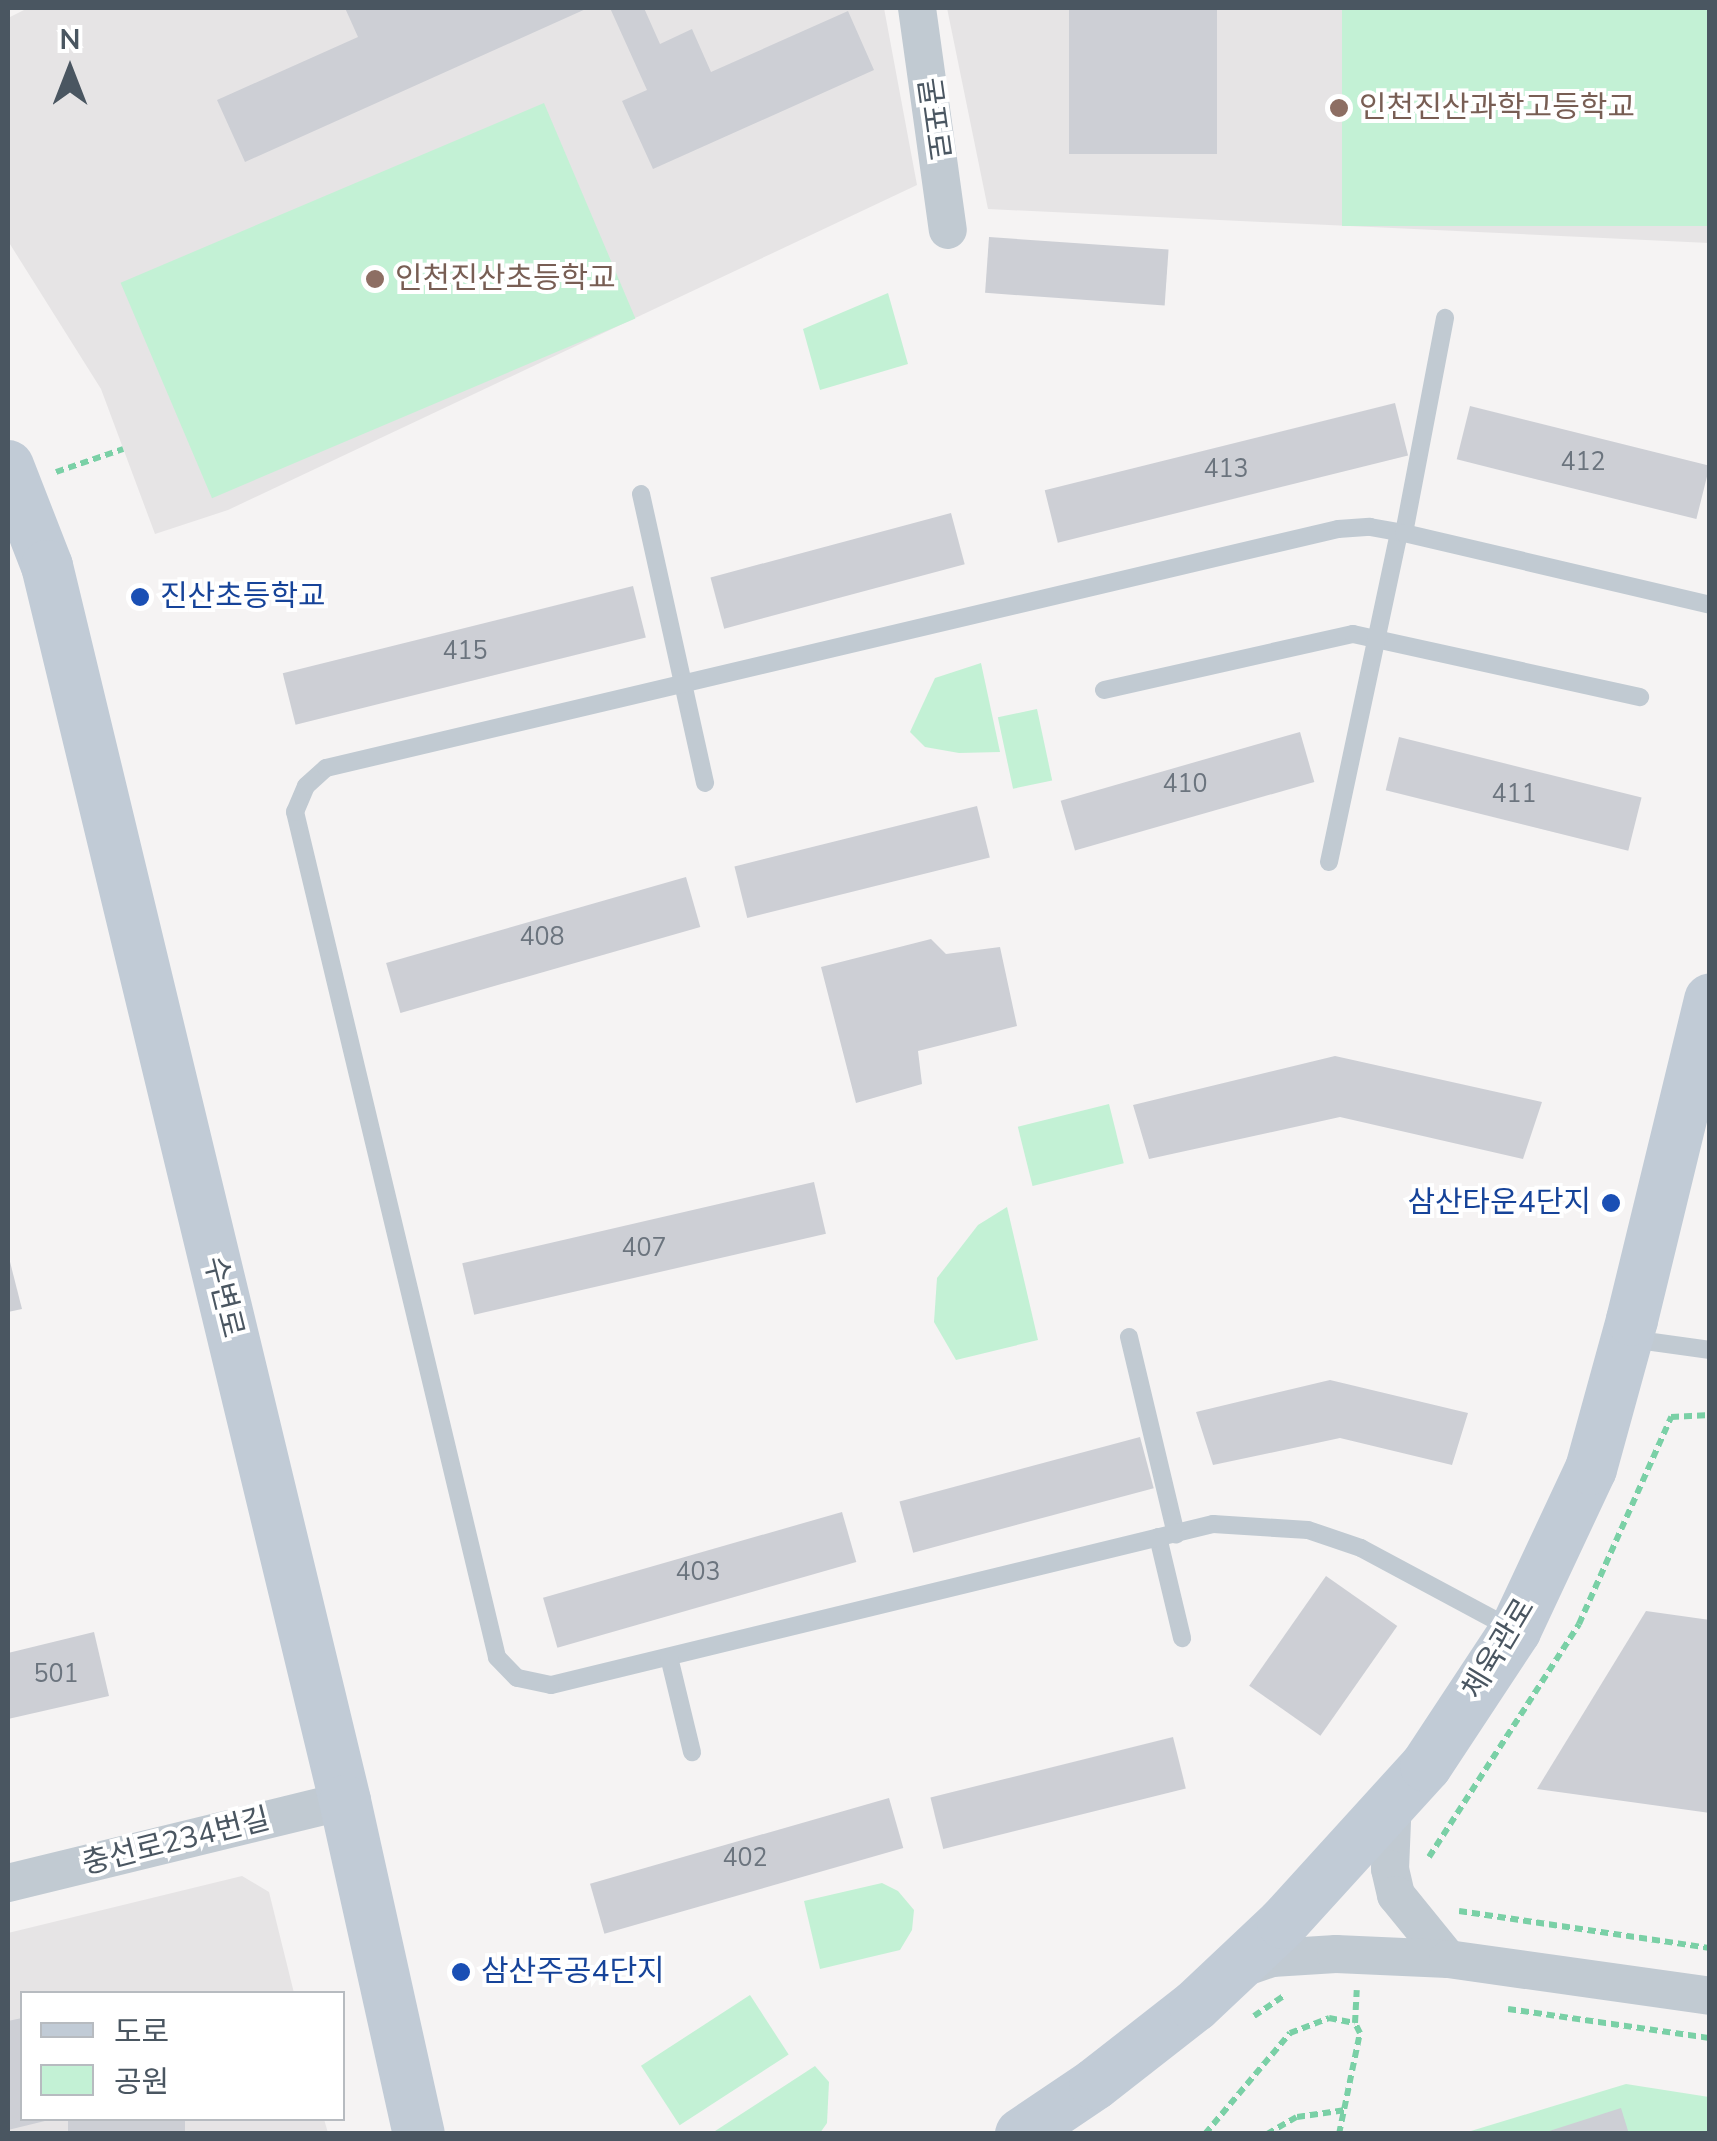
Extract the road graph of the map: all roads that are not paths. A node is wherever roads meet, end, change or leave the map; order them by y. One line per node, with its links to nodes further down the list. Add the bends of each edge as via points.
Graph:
1 (917, 8): 2 (street, 굴포로)
2 (948, 230)
3 (1446, 318): 6 (lane)
4 (24, 471): 24 (main road, 수변로)
5 (641, 494): 9 (lane)
6 (1402, 532): 7 (lane); 8 (lane); 9 (lane, via 1338,529)
7 (1710, 605)
8 (1376, 639): 10 (lane, via 1353,634); 11 (lane); 13 (lane)
9 (682, 684): 12 (lane); 21 (lane, via 326,768 306,786 295,812 497,1657 517,1678 551,1685)
10 (1104, 690)
11 (1640, 698)
12 (705, 783)
13 (1328, 862)
14 (1710, 999): 16 (main road, 체육관로)
15 (1129, 1337): 18 (lane)
16 (1627, 1338): 17 (lane); 19 (main road, 체육관로, via 1591,1469)
17 (1710, 1350)
18 (1167, 1535): 19 (lane, via 1213,1524 1308,1530 1361,1548); 20 (lane); 21 (lane)
19 (1515, 1630): 23 (main road, 체육관로, via 1426,1766)
20 (1182, 1638)
21 (669, 1657): 22 (lane)
22 (692, 1752)
23 (1393, 1798): 26 (street, via 1390,1869 1396,1895); 27 (main road, 체육관로)
24 (345, 1801): 25 (street, 충선로234번길); 29 (main road, 수변로)
25 (8, 1884)
26 (1448, 1959): 27 (street, via 1320,1955 1272,1958); 28 (street)
27 (1231, 1972): 30 (main road, 체육관로, via 1095,2084)
28 (1710, 1996)
29 (419, 2134)
30 (1022, 2134)

